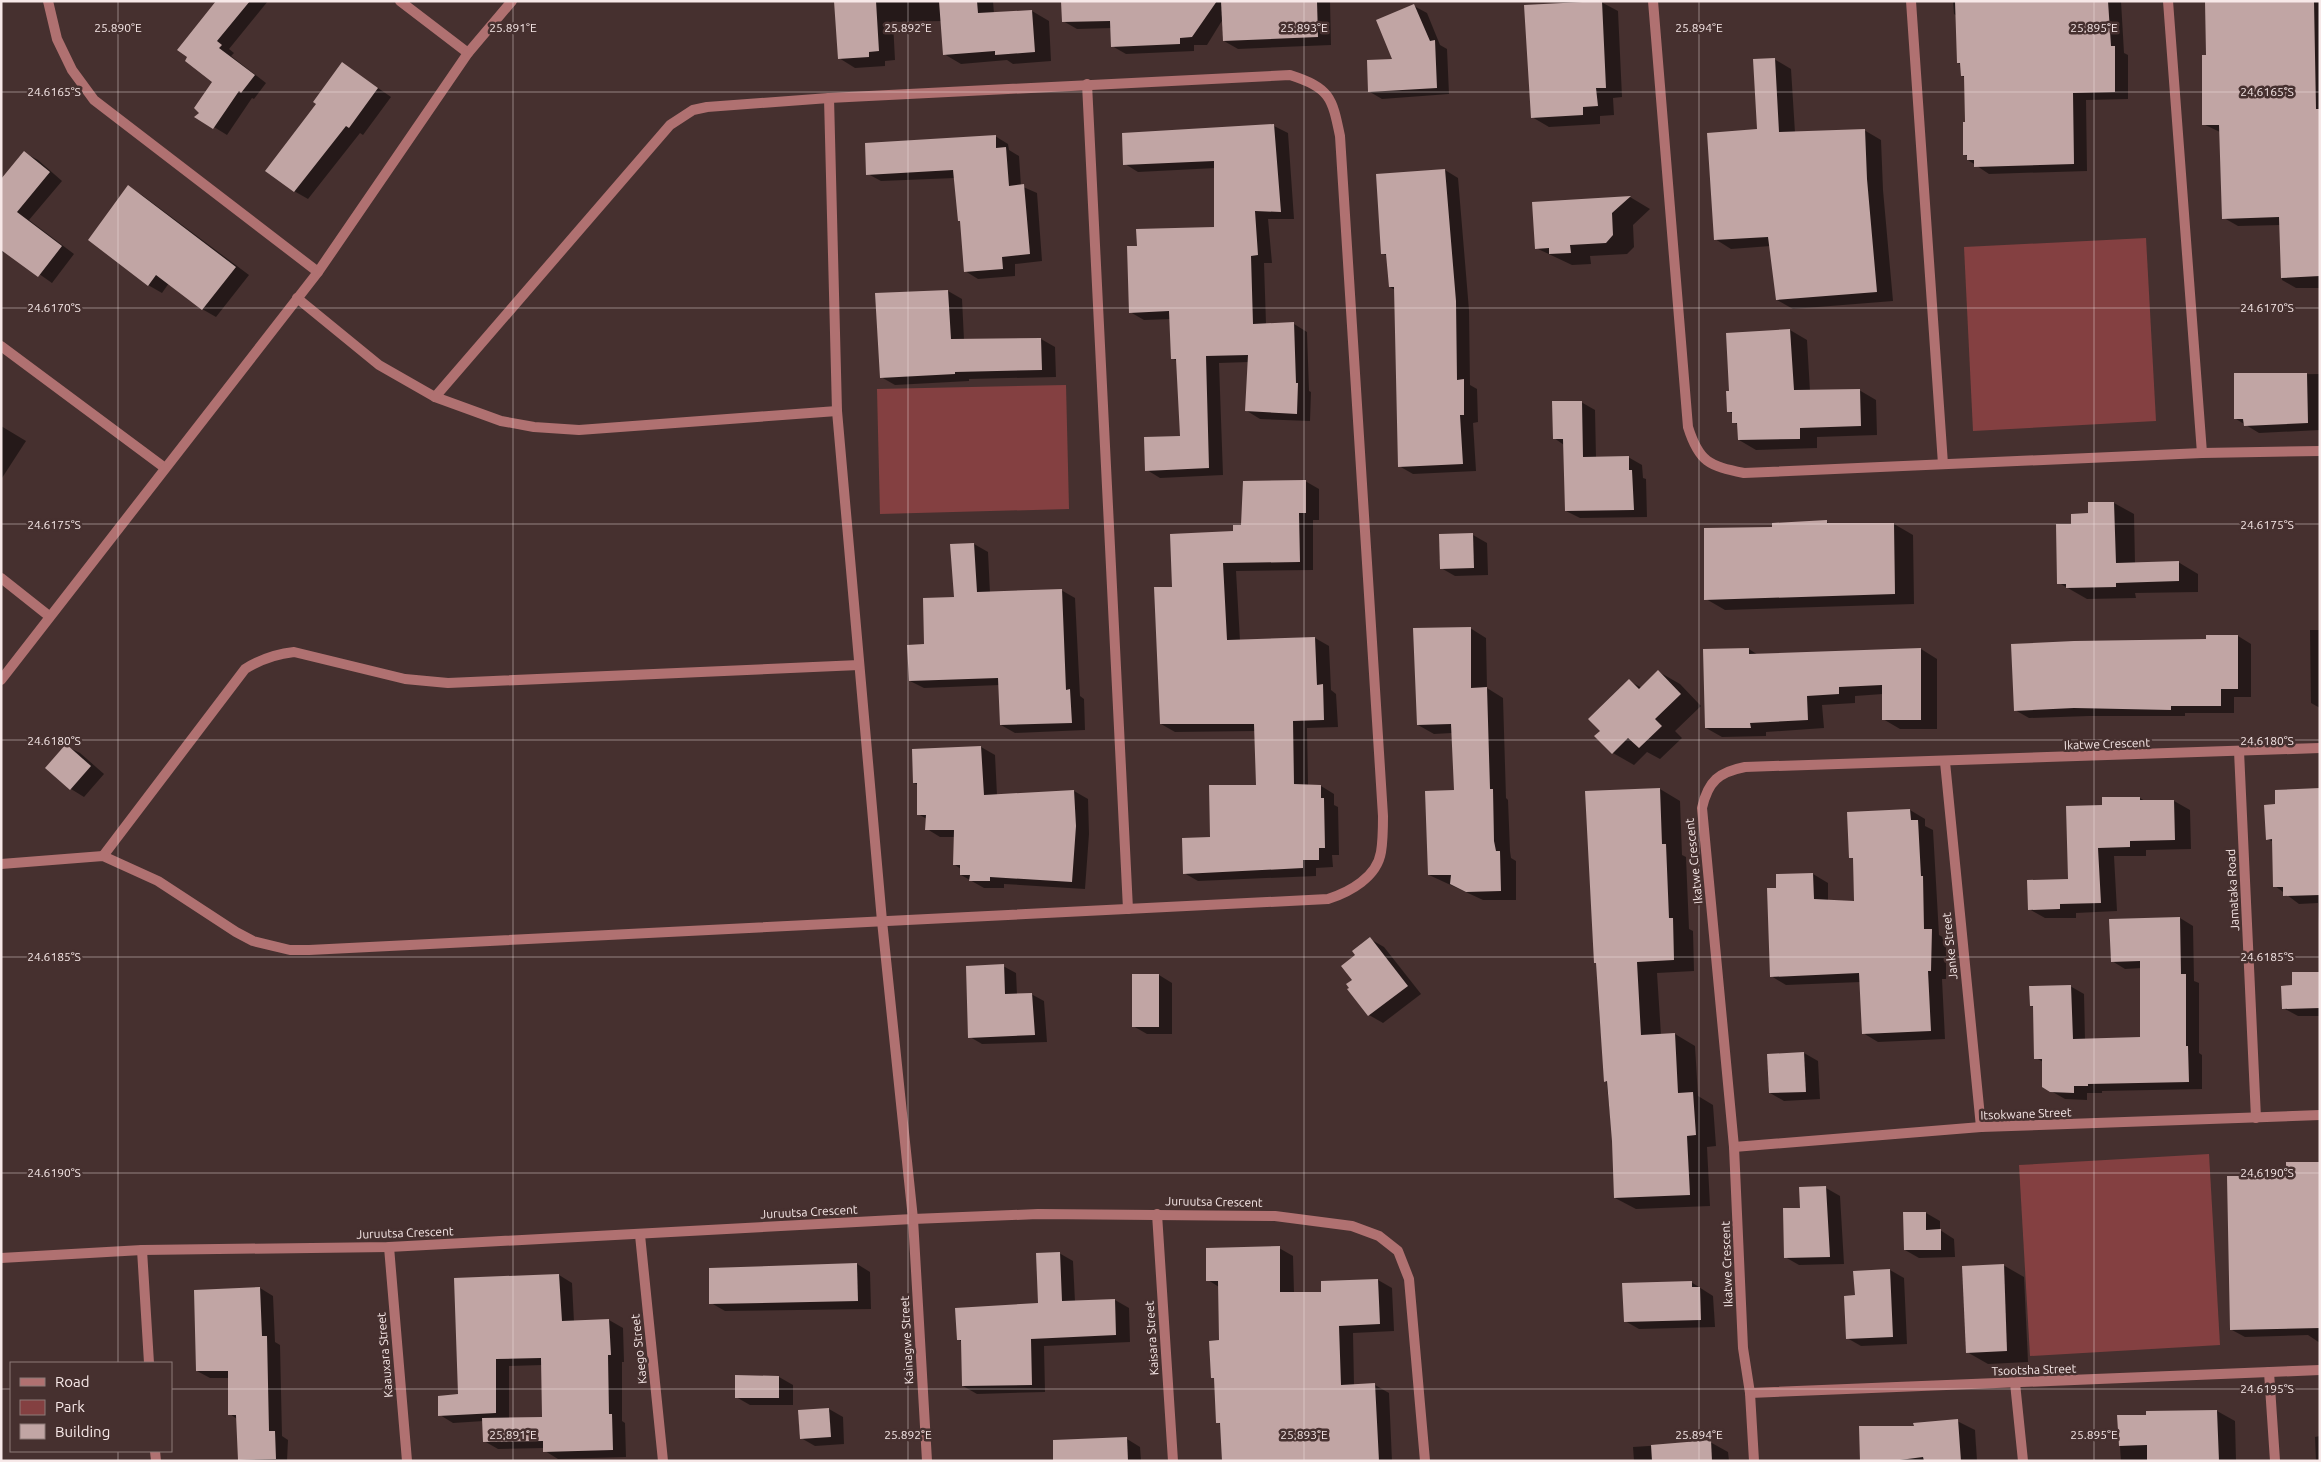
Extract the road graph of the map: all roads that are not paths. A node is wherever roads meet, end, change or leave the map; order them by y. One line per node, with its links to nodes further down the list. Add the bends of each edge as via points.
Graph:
1 (48, 1): 10 (street, via 57,39 72,70 94,100)
2 (400, 1): 7 (street)
3 (512, 1): 7 (street)
4 (1654, 1): 17 (street, via 1688,428 1694,447 1706,461 1744,473)
5 (1911, 1): 17 (street)
6 (2168, 1): 16 (street)
7 (468, 53): 10 (street)
8 (1086, 84): 9 (street); 28 (street); 28 (street, via 1290,75 1313,82 1329,95 1340,136 1383,816 1381,854 1372,870 1344,894 1328,899)
9 (829, 98): 13 (street, via 707,108 679,117); 14 (street, Kainagwe Street)
10 (318, 272): 11 (street)
11 (297, 298): 13 (street, via 379,365); 18 (street)
12 (1, 346): 18 (street)
13 (435, 397): 14 (street, via 501,420 534,427 579,430)
14 (837, 412): 21 (street, Kainagwe Street)
15 (2320, 451): 16 (street)
16 (2202, 452): 17 (street)
17 (1943, 464)
18 (165, 468): 20 (street)
19 (1, 578): 20 (street)
20 (49, 616): 22 (street)
21 (859, 665): 26 (street, via 448,683 406,679 294,652 277,654 245,669); 29 (street, Kainagwe Street)
22 (1, 680)
23 (2320, 748): 24 (street, Ikatwe Crescent)
24 (2240, 751): 25 (street, Ikatwe Crescent); 31 (street, Jamataka Road)
25 (1945, 762): 32 (street, Janke Street); 33 (street, Ikatwe Crescent, via 1745,767 1729,770 1715,779 1705,792 1702,808)
26 (103, 856): 27 (street); 29 (street, via 158,881 253,941 290,950)
27 (1, 864)
28 (1128, 909): 29 (street)
29 (882, 921): 35 (street, Kainagwe Street)
30 (2320, 1115): 31 (street, Itsokwane Street)
31 (2256, 1118): 32 (street, Itsokwane Street)
32 (1981, 1128): 33 (street, Itsokwane Street)
33 (1734, 1147): 44 (street, Ikatwe Crescent, via 1743,1348)
34 (1157, 1214): 35 (street, Juruutsa Crescent); 48 (street, Kaisara Street); 49 (street, Juruutsa Crescent, via 1275,1216 1352,1226 1379,1236 1398,1251 1410,1279)
35 (913, 1219): 36 (street, Juruutsa Crescent); 47 (street, Kainagwe Street)
36 (640, 1235): 37 (street, Juruutsa Crescent); 46 (street, Kaego Street)
37 (388, 1247): 38 (street, Juruutsa Crescent); 45 (street, Kaauxara Street)
38 (142, 1250): 39 (street, Juruutsa Crescent); 40 (street)
39 (1, 1258)
40 (149, 1362)
41 (2320, 1370): 42 (street, Tsootsha Street)
42 (2269, 1372): 43 (street, Tsootsha Street); 52 (street)
43 (2015, 1383): 44 (street, Tsootsha Street); 51 (street)
44 (1750, 1393): 50 (street, Ikatwe Crescent)
45 (407, 1461)
46 (662, 1461)
47 (926, 1461)
48 (1173, 1461)
49 (1425, 1461)
50 (1754, 1461)
51 (2023, 1461)
52 (2275, 1461)

